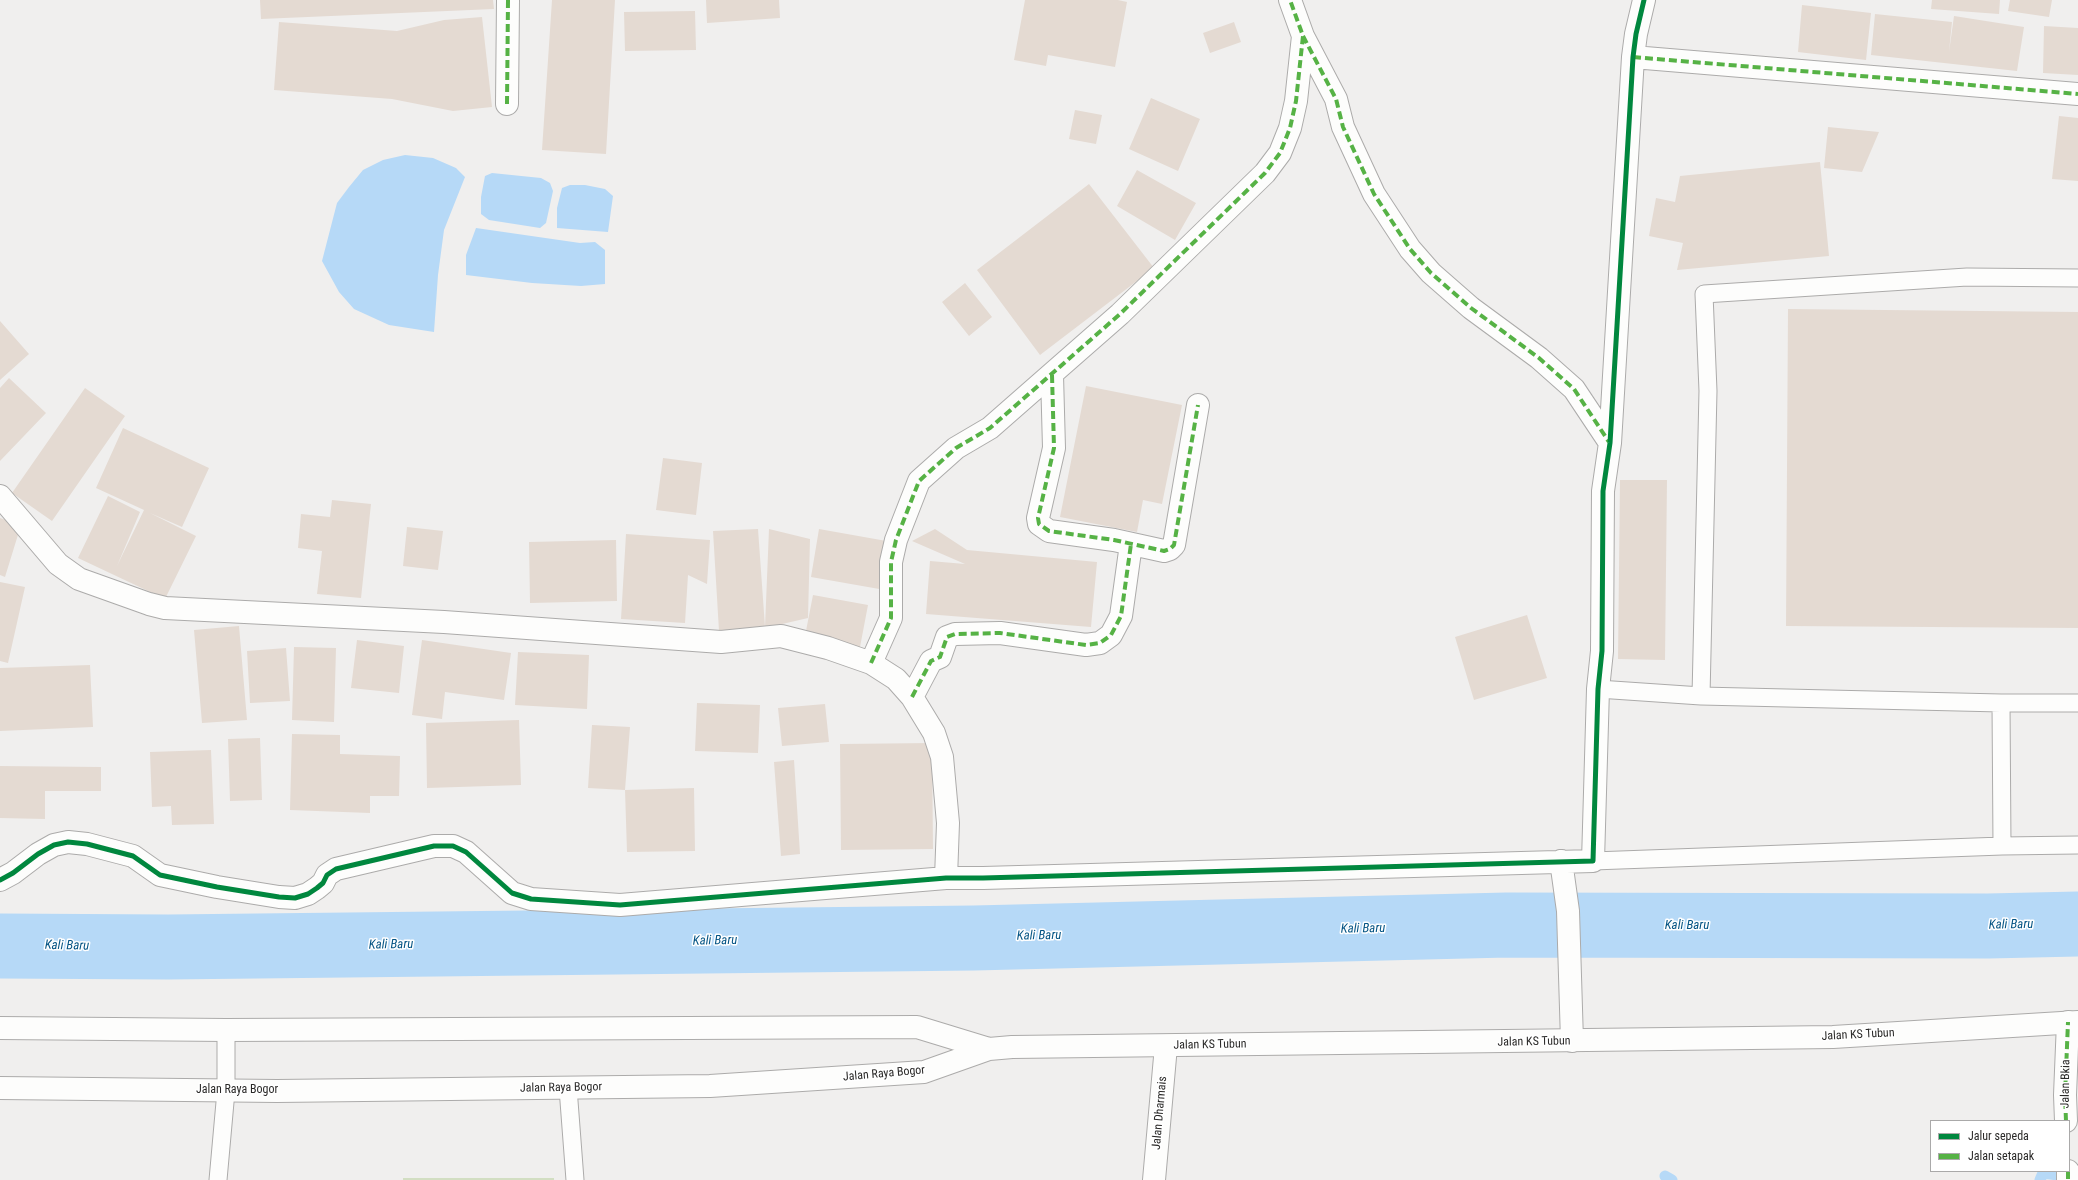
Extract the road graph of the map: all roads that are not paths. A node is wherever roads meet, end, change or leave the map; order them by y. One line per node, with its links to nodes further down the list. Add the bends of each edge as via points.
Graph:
1 (508, 0): 7 (main road)
2 (1290, 0): 4 (main road)
3 (1644, 0): 5 (main road)
4 (1303, 36): 9 (main road, via 1296,101 1290,128 1280,153 1215,223); 11 (main road, via 1336,99 1344,127 1374,194 1410,249 1431,273 1472,308 1539,358 1574,389)
5 (1633, 58): 6 (main road); 11 (main road)
6 (2078, 94)
7 (507, 104)
8 (2078, 278): 16 (lane, via 1966,277 1704,294 1708,391)
9 (1052, 375): 13 (main road, via 1054,448 1038,518 1039,524 1049,531); 14 (main road, via 990,428 956,448 919,481 896,540 891,562 891,618)
10 (1198, 405): 13 (main road, via 1174,545 1164,551)
11 (1610, 443): 15 (main road, via 1603,491 1602,651)
12 (0, 496): 14 (main road, via 58,564 79,579 165,608 444,622 721,642 781,636 828,648)
13 (1130, 544): 17 (main road, via 1120,616 1111,635 1100,643 1086,645 1000,633 955,634 947,637 940,657 931,661)
14 (870, 663): 17 (main road, via 896,679)
15 (1598, 688): 16 (lane); 23 (main road)
16 (1701, 696): 18 (lane)
17 (912, 697): 24 (main road, via 934,733 942,757 948,824)
18 (2001, 703): 19 (lane); 21 (lane)
19 (2078, 703)
20 (2078, 845): 21 (lane)
21 (2002, 846): 23 (lane)
22 (1561, 861): 23 (main road); 24 (main road); 29 (main road, via 1568,912)
23 (1593, 861)
24 (946, 878): 25 (main road, via 620,905 531,899 512,893 466,852 453,846 434,846 336,869 327,875 317,888 295,898 217,887 160,875 133,856 87,844 68,842 54,845)
25 (0, 880)
26 (2073, 1022): 29 (main road, Jalan KS Tubun, via 1833,1037); 35 (main road, Jalan Bkia, via 2065,1095)
27 (0, 1028): 28 (main road)
28 (226, 1030): 31 (main road, via 917,1027); 34 (lane)
29 (1572, 1041): 30 (main road, Jalan KS Tubun)
30 (1166, 1046): 31 (main road, Jalan KS Tubun); 38 (main road, Jalan Dharmais)
31 (989, 1049): 33 (main road, Jalan Raya Bogor, via 924,1072 710,1086)
32 (0, 1088): 34 (main road, Jalan Raya Bogor)
33 (568, 1088): 34 (main road, Jalan Raya Bogor); 37 (lane)
34 (226, 1091): 36 (lane)
35 (2066, 1120)
36 (218, 1180)
37 (575, 1180)
38 (1154, 1180)

